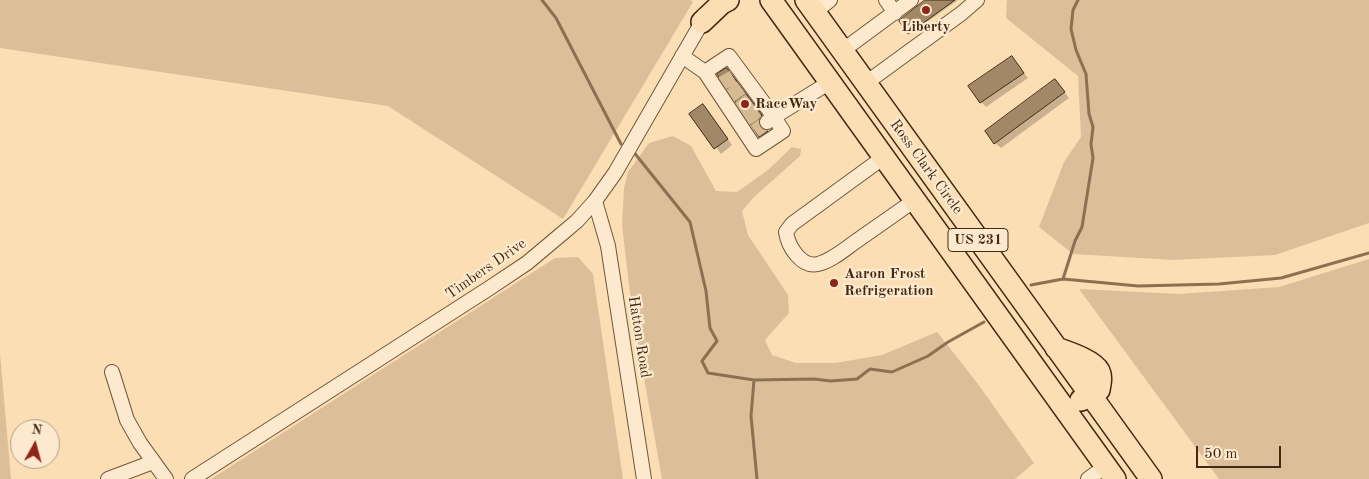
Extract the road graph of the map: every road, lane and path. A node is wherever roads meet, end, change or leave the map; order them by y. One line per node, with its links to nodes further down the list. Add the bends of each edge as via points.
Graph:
1 (710, 0): 9 (street, Timbers Drive)
2 (728, 0): 9 (highway)
3 (886, 0): 8 (street)
4 (911, 0): 8 (street)
5 (977, 0): 14 (street)
6 (769, 1): 13 (highway, Ross Clark Circle / US 231)
7 (817, 4): 10 (highway, Ross Clark Circle / US 231)
8 (895, 13): 10 (street)
9 (702, 22): 11 (street, Timbers Drive)
10 (842, 51): 14 (highway, Ross Clark Circle / US 231)
11 (682, 56): 12 (street); 18 (street, Timbers Drive, via 615,173)
12 (705, 72): 15 (street, via 729,56); 15 (street, via 743,122 756,149 783,131)
13 (830, 82): 15 (street); 16 (highway, Ross Clark Circle / US 231)
14 (866, 83): 21 (highway, Ross Clark Circle / US 231)
15 (770, 120)
16 (884, 157): 17 (highway, Ross Clark Circle / US 231); 17 (street, via 792,224 786,232 791,247 807,264 826,261)
17 (915, 200): 20 (highway, Ross Clark Circle / US 231)
18 (595, 201): 26 (street, Timbers Drive, via 577,221 527,263); 27 (street, Hatton Road, via 608,246)
19 (112, 372): 22 (street, via 127,420)
20 (1054, 394): 21 (highway, via 1080,400); 23 (highway, Ross Clark Circle / US 231)
21 (1092, 396): 29 (highway, Ross Clark Circle / US 231)
22 (153, 462): 24 (street); 25 (street)
23 (1111, 472): 28 (street)
24 (108, 479)
25 (166, 479)
26 (192, 479)
27 (644, 479)
28 (1088, 479)
29 (1151, 479)

